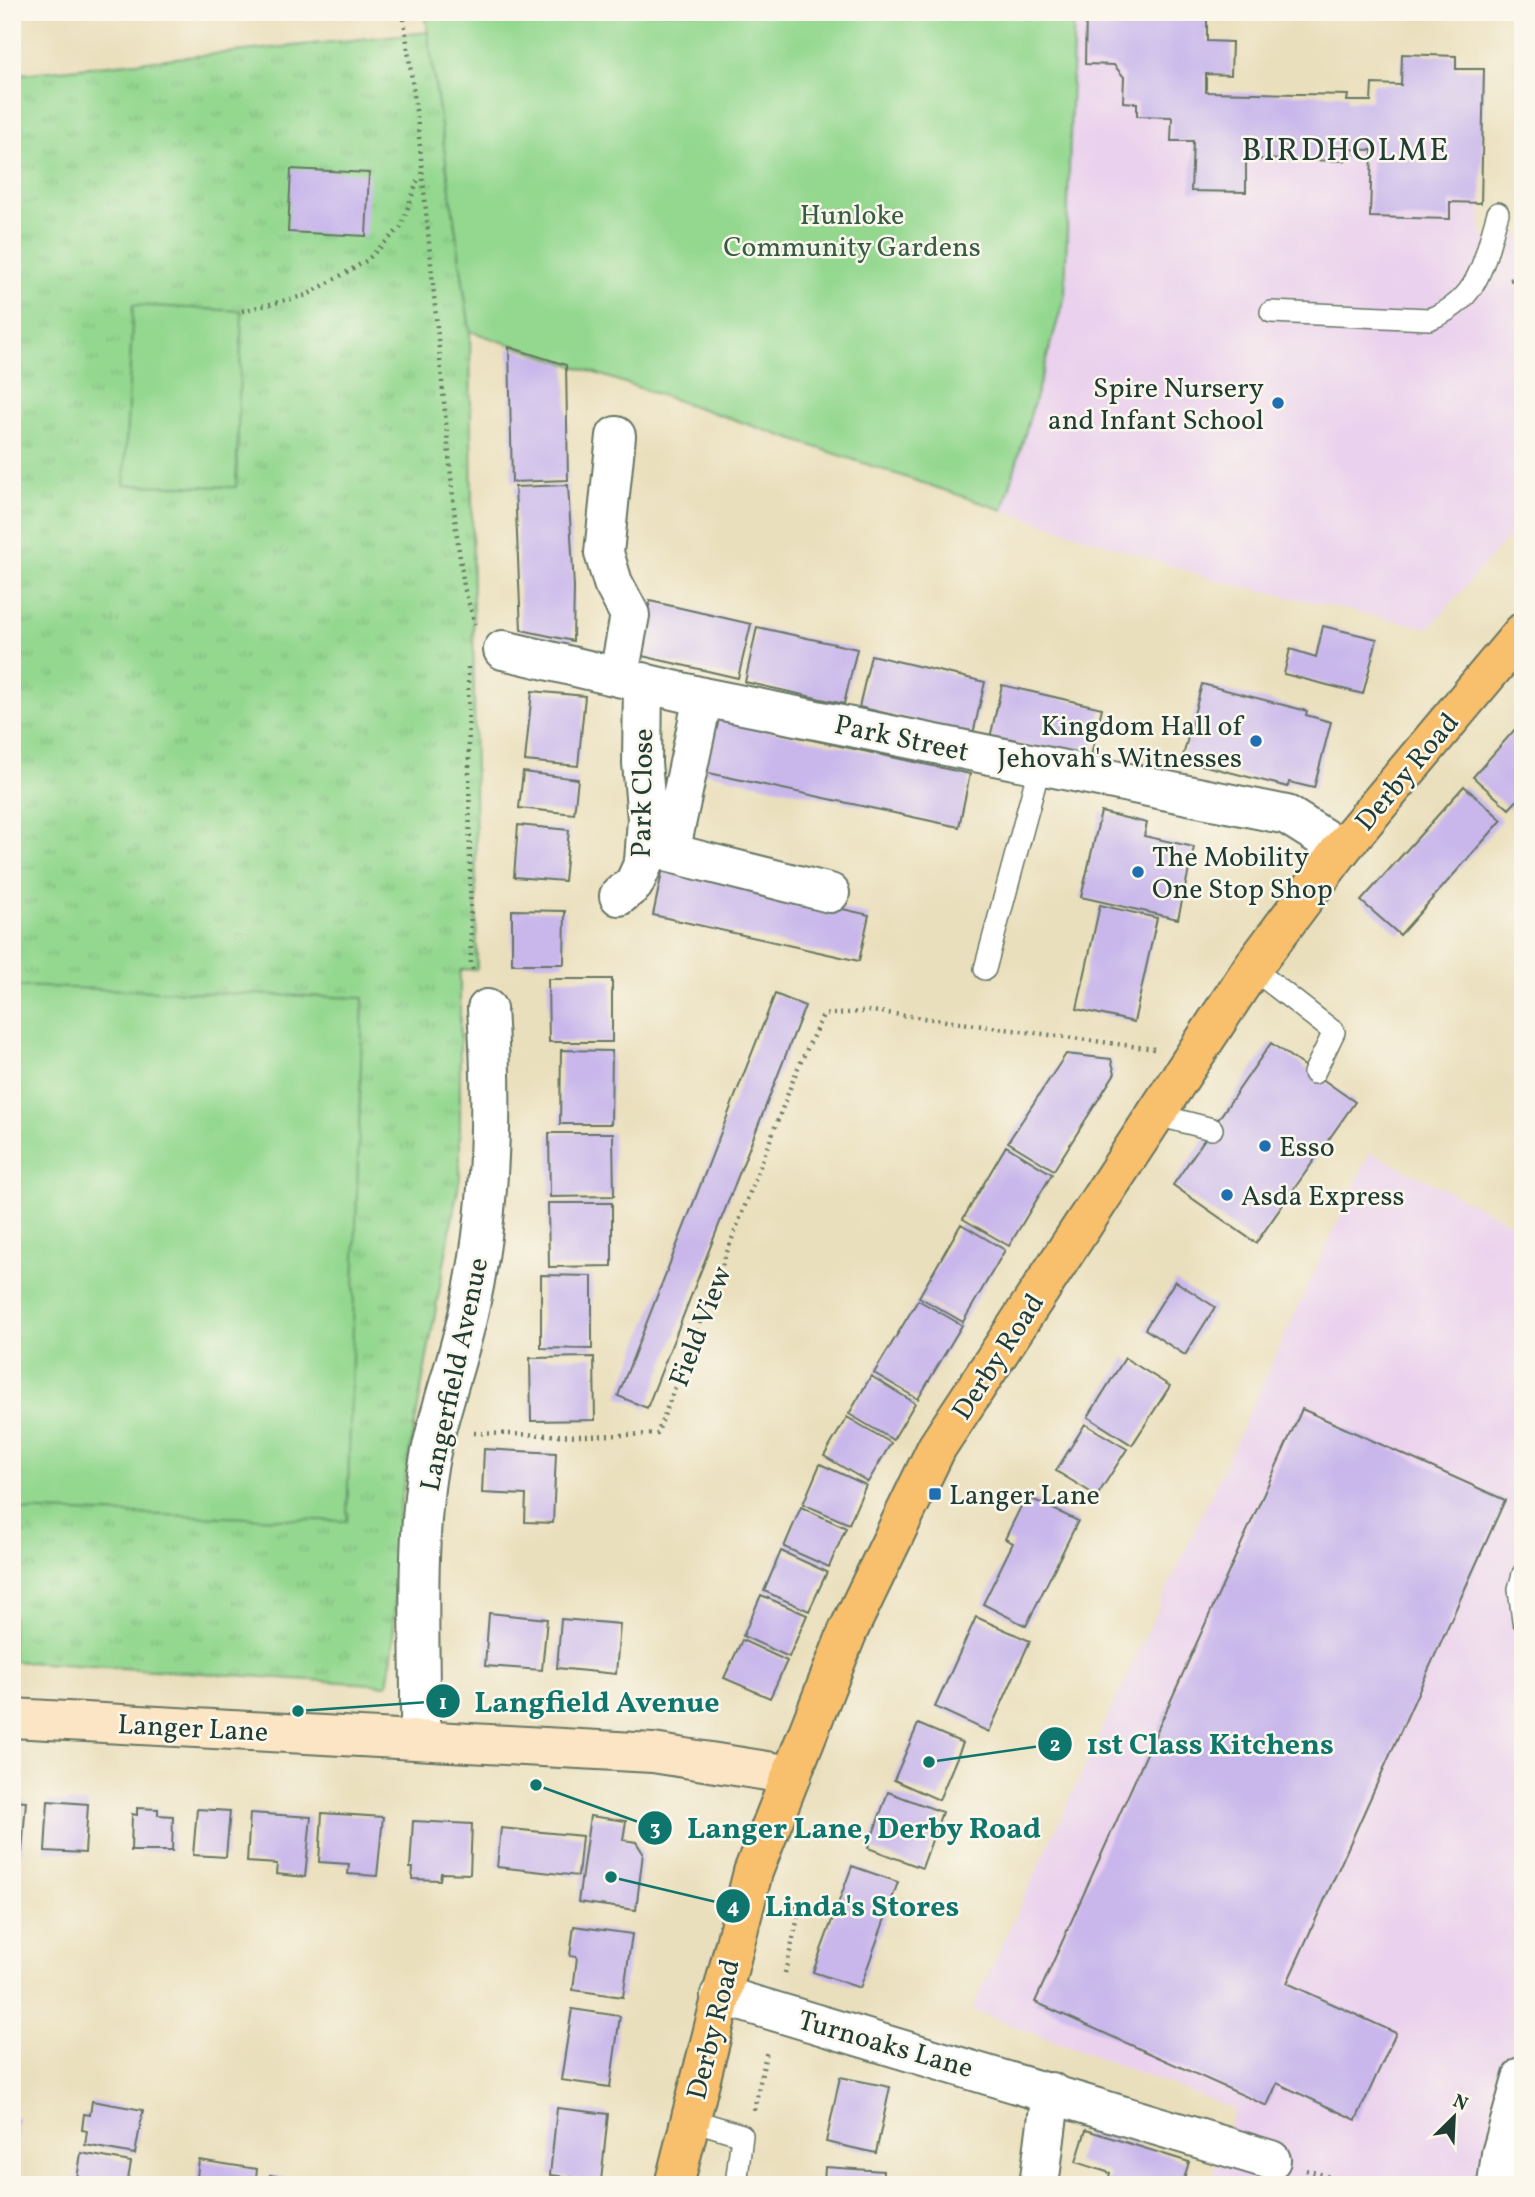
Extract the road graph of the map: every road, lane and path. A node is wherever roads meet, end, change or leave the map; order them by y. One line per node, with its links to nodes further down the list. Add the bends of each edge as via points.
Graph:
1 (403, 12): 2 (path)
2 (420, 172): 4 (path, via 401,227 366,261 307,295); 8 (path, via 456,529 464,587)
3 (1498, 213): 5 (lane, via 1477,281 1447,313 1429,319)
4 (242, 311)
5 (1271, 312)
6 (616, 436): 9 (street, via 604,553 630,615)
7 (1523, 632): 12 (highway, Derby Road)
8 (482, 647): 9 (street, Park Street); 17 (path, via 466,682 471,964)
9 (631, 679): 10 (street, Park Street); 14 (street, Park Close, via 647,819 644,862 634,884)
10 (703, 697): 11 (street, Park Street); 13 (street, via 670,853)
11 (1040, 765): 12 (street, Park Street, via 1287,816); 16 (lane)
12 (1341, 849): 15 (highway, Derby Road)
13 (830, 893)
14 (619, 896)
15 (1252, 968): 18 (highway, Derby Road); 19 (lane, via 1334,1032)
16 (985, 969)
17 (487, 1009): 22 (street, Langerfield Avenue, via 489,1161 482,1240)
18 (1195, 1055): 20 (highway, Derby Road); 22 (path, Field View, via 872,1011 823,1015 797,1070 657,1434)
19 (1314, 1073)
20 (1157, 1115): 21 (lane); 27 (highway, Derby Road, via 937,1447 848,1631)
21 (1212, 1129)
22 (438, 1431): 26 (street, Langerfield Avenue, via 426,1478 422,1521)
23 (1523, 1574): 24 (lane, via 1519,1589)
24 (1523, 1620)
25 (12, 1718): 26 (street, Langer Lane)
26 (420, 1739): 27 (street, Langer Lane, via 653,1753)
27 (792, 1775): 28 (highway, Derby Road, via 753,1872)
28 (720, 1995): 30 (street, Turnoaks Lane); 31 (highway, Derby Road)
29 (1523, 2076): 33 (street)
30 (1051, 2092): 32 (street, Turnoaks Lane); 36 (street)
31 (689, 2119): 34 (highway, Derby Road); 35 (lane, via 742,2135)
32 (1271, 2160): 37 (path)
33 (1507, 2166)
34 (674, 2185)
35 (736, 2185)
36 (1039, 2185)
37 (1358, 2185)

